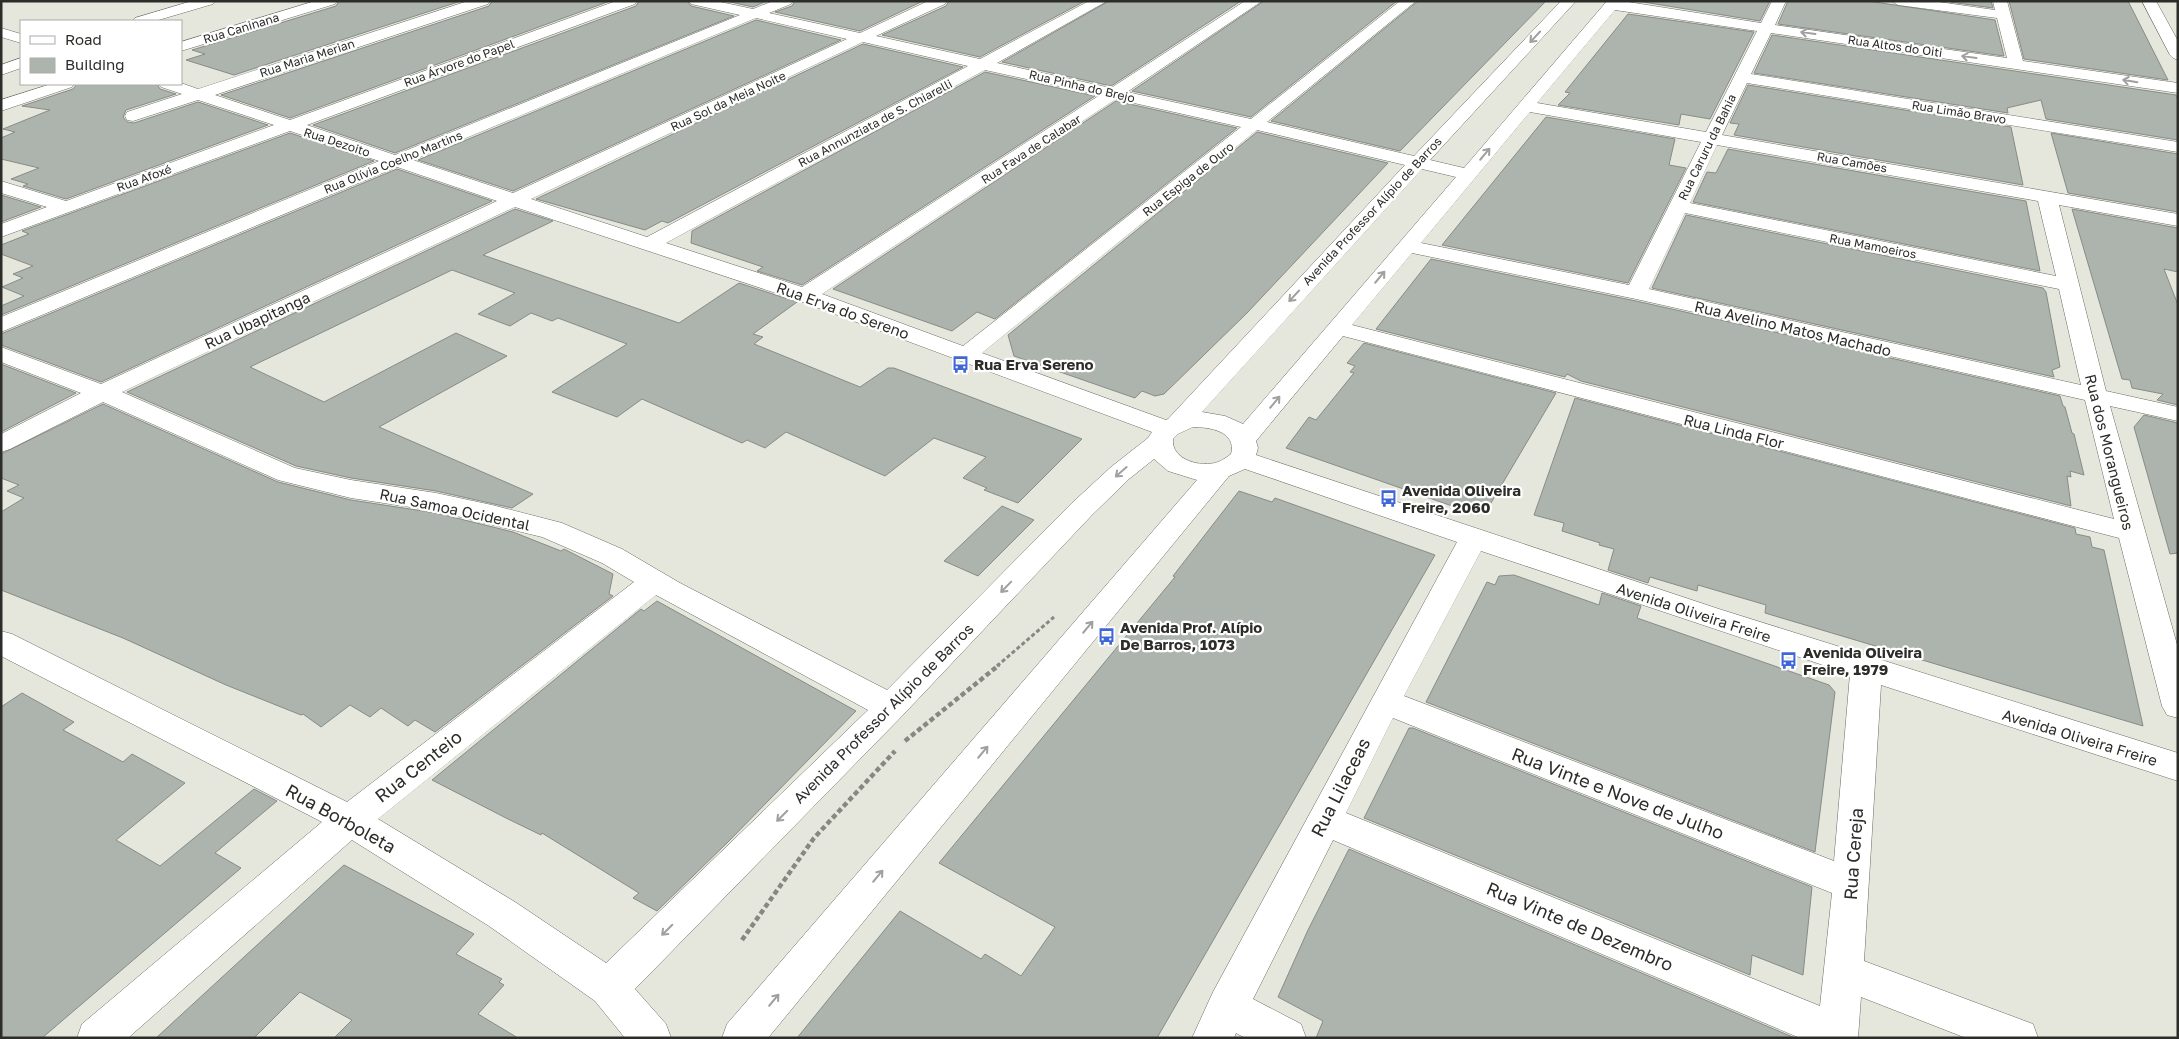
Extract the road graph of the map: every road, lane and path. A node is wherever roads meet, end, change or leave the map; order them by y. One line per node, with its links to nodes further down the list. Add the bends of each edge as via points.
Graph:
1 (330, 1): 25 (street, Rua Caninana)
2 (483, 1): 35 (street, Rua Maria Merian)
3 (630, 1): 40 (street, Rua Árvore do Papel)
4 (696, 1): 17 (street, Rua Pinha do Brejo)
5 (786, 1): 17 (street, Rua Olívia Coelho Martins)
6 (940, 1): 21 (street, Rua Sol da Meia Noite)
7 (1100, 1): 28 (street, Rua Annunziata de S. Chiarelli)
8 (1255, 1): 36 (street, Rua Fava de Calabar)
9 (1409, 1): 41 (street, Rua Espiga de Ouro)
10 (1569, 1): 45 (street, Avenida Professor Alípio de Barros, one-way to 45)
11 (1779, 1): 19 (street, Rua Caruru da Bahia)
12 (1898, 1): 16 (street)
13 (2149, 1): 26 (street)
14 (200, 2): 18 (street)
15 (1613, 3): 19 (street, Rua Altos do Oiti); 38 (street)
16 (2002, 8): 29 (street)
17 (755, 14): 21 (street, Rua Pinha do Brejo); 44 (street, Rua Olívia Coelho Martins)
18 (143, 20)
19 (1766, 27): 29 (street, Rua Altos do Oiti, one-way to 19); 31 (street, Rua Caruru da Bahia)
20 (1, 32): 22 (street)
21 (864, 38): 28 (street, Rua Pinha do Brejo); 49 (street, Rua Sol da Meia Noite)
22 (20, 40)
23 (20, 40): 24 (street)
24 (1, 47)
25 (182, 47)
26 (2178, 55)
27 (20, 63): 30 (street)
28 (984, 64): 36 (street, Rua Pinha do Brejo); 54 (street, Rua Annunziata de S. Chiarelli)
29 (2016, 64): 34 (street, Rua Altos do Oiti, one-way to 29)
30 (1, 70)
31 (1741, 77): 42 (street, Rua Caruru da Bahia); 43 (street, Rua Limão Bravo)
32 (63, 85): 37 (street)
33 (170, 85): 35 (street, Rua Dezoito)
34 (2178, 88)
35 (198, 94): 39 (street, Rua Maria Merian); 40 (street, Rua Dezoito)
36 (1116, 94): 41 (street, Rua Pinha do Brejo); 58 (street, Rua Fava de Calabar)
37 (1, 106)
38 (1526, 106): 42 (street, Rua Camões); 46 (street, one-way to 38)
39 (133, 116)
40 (288, 125): 44 (street, Rua Dezoito); 51 (street, Rua Afoxé)
41 (1256, 125): 45 (street, Rua Pinha do Brejo); 62 (street, Rua Espiga de Ouro)
42 (1711, 137): 48 (street, Rua Camões); 50 (street, Rua Caruru da Bahia)
43 (2178, 147)
44 (396, 161): 49 (street, Rua Dezoito); 59 (street, Rua Olívia Coelho Martins)
45 (1418, 162): 46 (street, Rua Pinha do Brejo); 66 (street, Avenida Professor Alípio de Barros, one-way to 66)
46 (1468, 174): 55 (street)
47 (4, 190): 51 (street)
48 (2047, 197): 52 (street, Rua Camões); 56 (street, Rua dos Morangueiros)
49 (516, 201): 54 (street, Rua Erva do Sereno); 63 (street, Rua Ubapitanga)
50 (1678, 206): 56 (street, Rua Mamoeiros); 57 (street, Rua Caruru da Bahia)
51 (66, 207): 53 (street, Rua Afoxé)
52 (2178, 220)
53 (1, 231)
54 (650, 244): 58 (street, Rua Erva do Sereno)
55 (1407, 246): 57 (street, Rua Avelino Matos Machado); 60 (street, one-way to 55)
56 (2069, 285): 64 (street, Rua dos Morangueiros)
57 (1636, 293): 64 (street, Rua Avelino Matos Machado)
58 (805, 295): 62 (street, Rua Erva do Sereno)
59 (1, 325)
60 (1338, 328): 68 (street, one-way to 60); 69 (street, Rua Linda Flor)
61 (1, 354): 63 (street, Rua Samoa Ocidental)
62 (966, 355): 66 (street, Rua Erva do Sereno)
63 (102, 393): 67 (street, Rua Ubapitanga); 71 (street, Rua Samoa Ocidental, via 288,474 351,489 473,510 552,530 612,556)
64 (2096, 396): 65 (street, Rua Avelino Matos Machado); 69 (street, Rua dos Morangueiros)
65 (2178, 414)
66 (1168, 431): 68 (street, via 1192,419 1208,420 1236,430); 68 (street, via 1162,452 1170,462 1184,468 1195,471); 77 (street, Avenida Professor Alípio de Barros, one-way to 77, via 1082,509)
67 (1, 444)
68 (1235, 456): 70 (street, Avenida Oliveira Freire); 91 (street, one-way to 68)
69 (2130, 532): 76 (street, Rua dos Morangueiros)
70 (1473, 539): 74 (street, Avenida Oliveira Freire); 75 (street, Rua Lilaceas)
71 (654, 581): 77 (street, Rua Samoa Ocidental); 81 (street, Rua Centeio)
72 (1062, 610): 78 (path)
73 (1, 642): 81 (street, Rua Borboleta)
74 (1866, 670): 80 (street, Avenida Oliveira Freire); 83 (street, Rua Cereja)
75 (1385, 702): 82 (street, Rua Lilaceas); 83 (street, Rua Vinte e Nove de Julho)
76 (2178, 706)
77 (891, 707): 86 (street, Avenida Professor Alípio de Barros, one-way to 86)
78 (904, 742)
79 (897, 748): 84 (path, via 814,838)
80 (2178, 767)
81 (350, 820): 86 (street, Rua Borboleta, via 502,914); 89 (street, Rua Centeio)
82 (1324, 820): 87 (street, Rua Lilaceas); 88 (street, Rua Vinte de Dezembro)
83 (1851, 884): 85 (street, Rua Cereja)
84 (742, 940)
85 (1844, 972): 88 (street, Rua Cereja); 93 (street)
86 (609, 988): 90 (street, Rua Borboleta)
87 (1220, 1022): 92 (street)
88 (1837, 1035)
89 (97, 1038)
90 (651, 1038)
91 (742, 1038)
92 (1286, 1038)
93 (2018, 1038)

